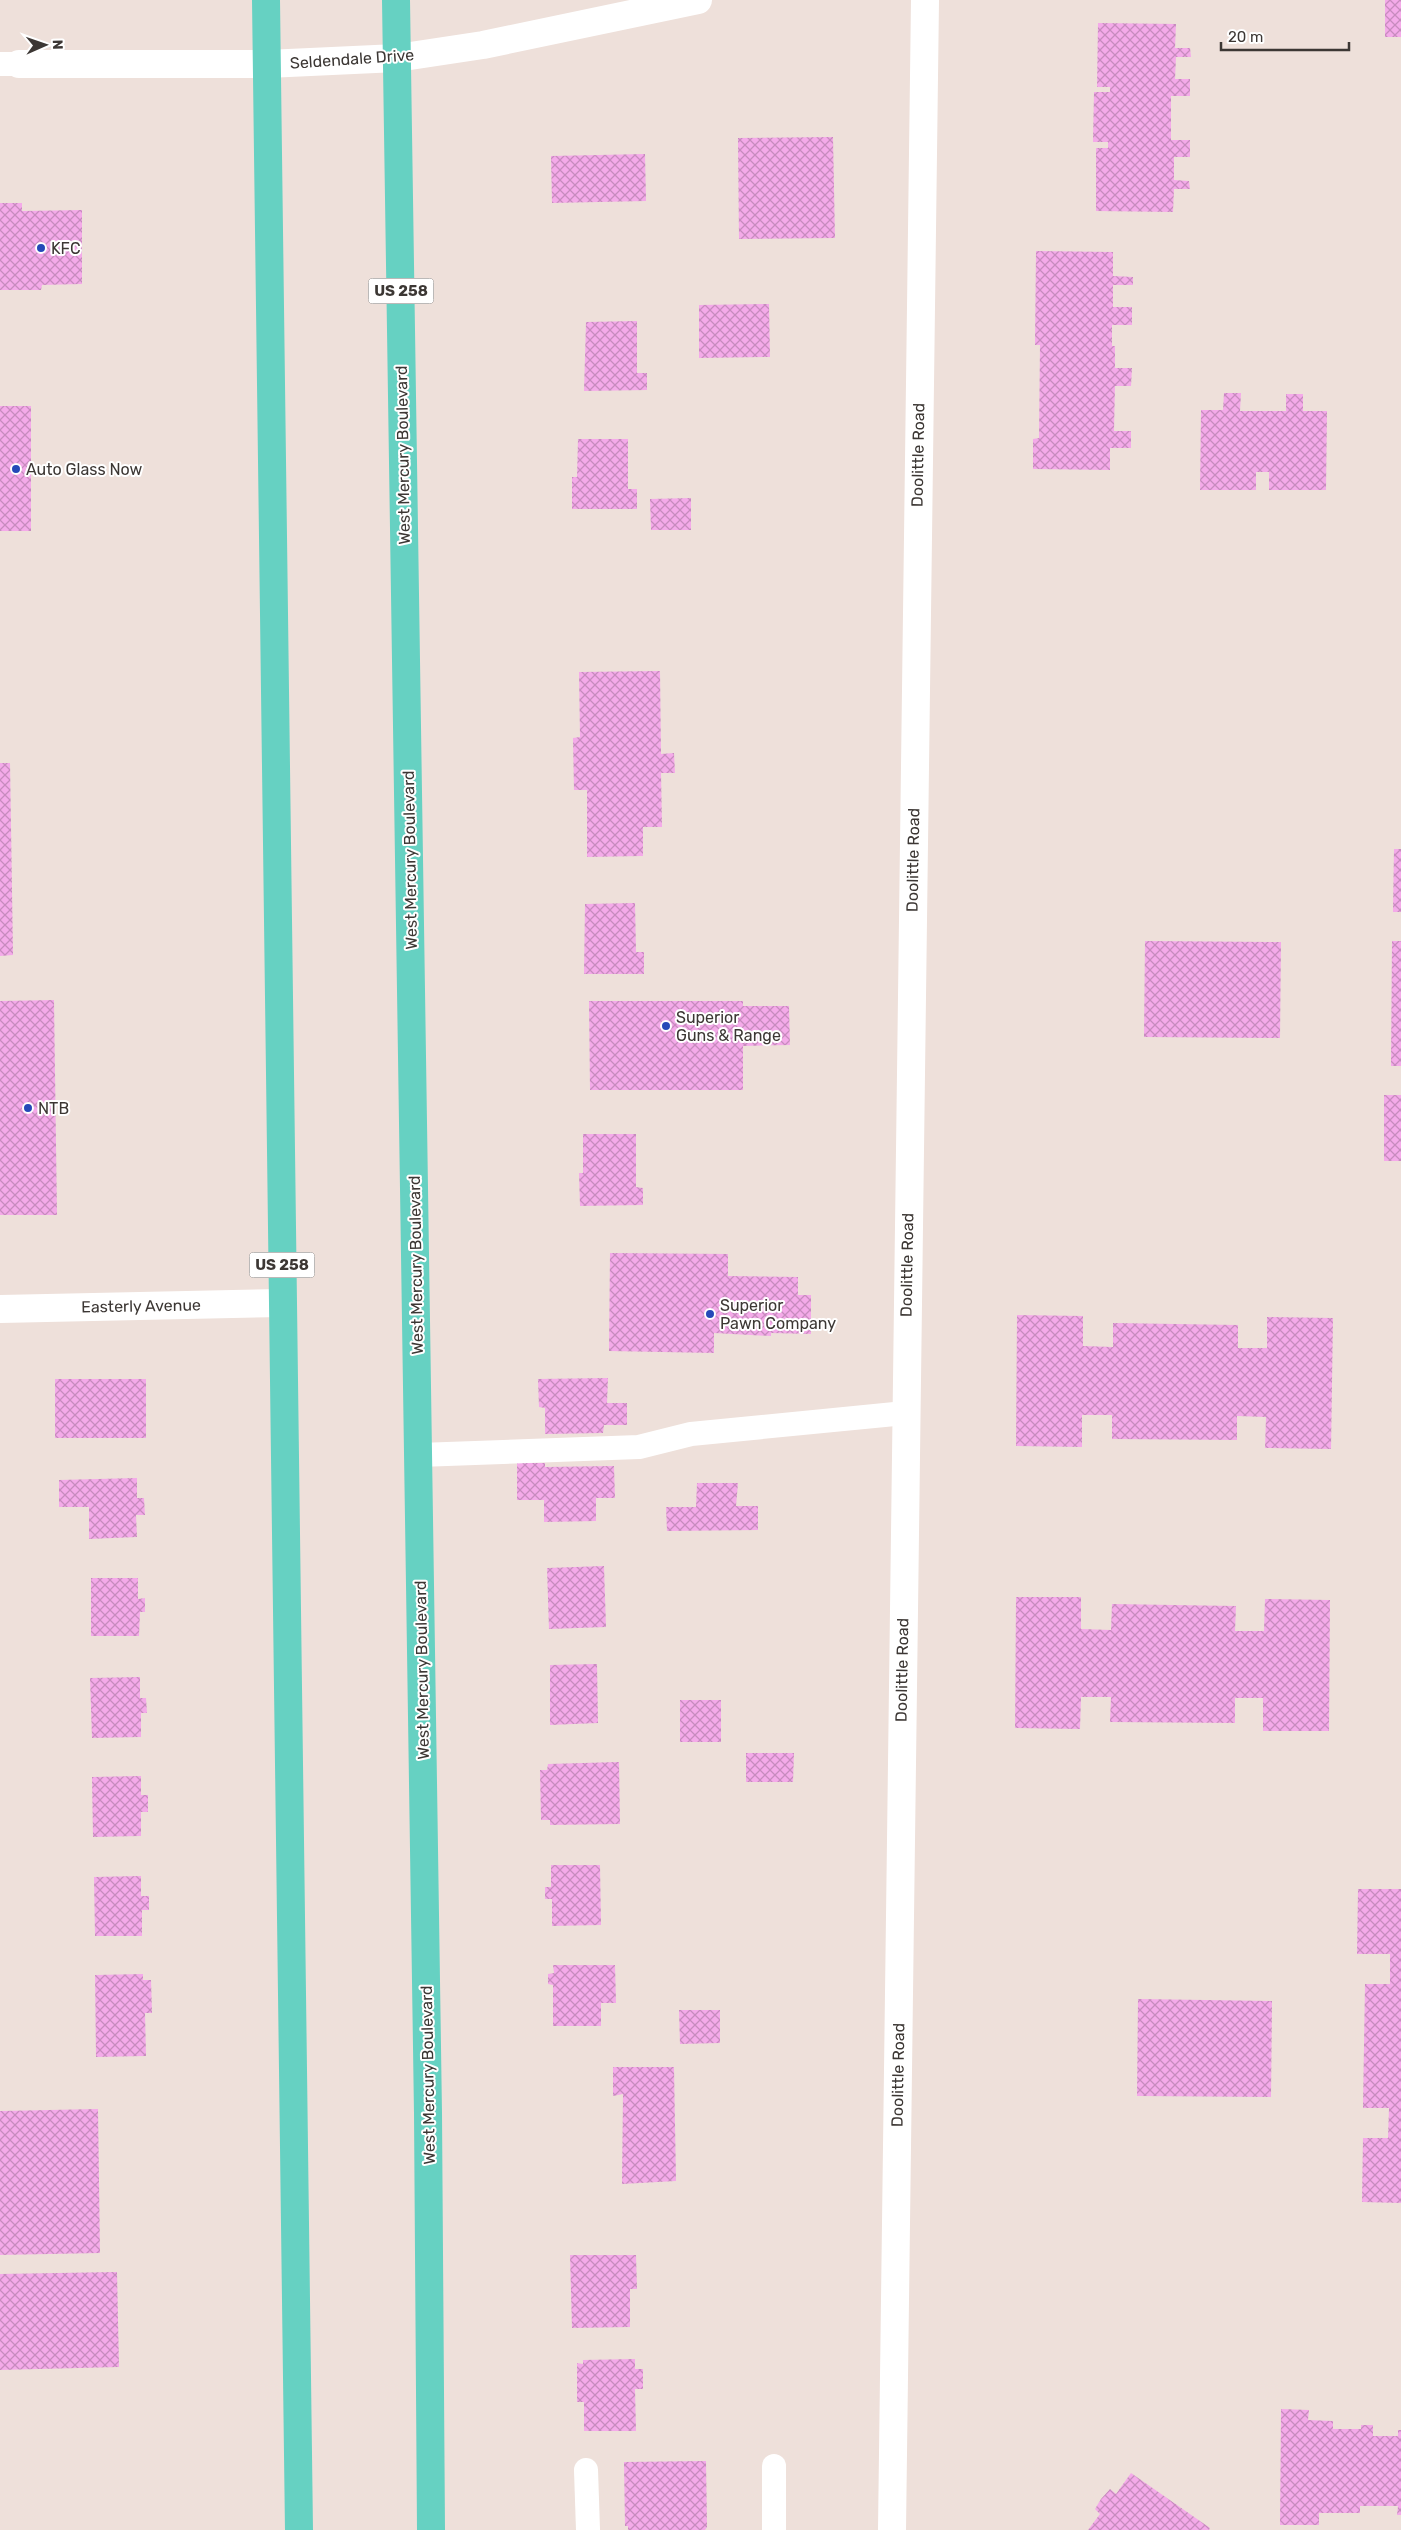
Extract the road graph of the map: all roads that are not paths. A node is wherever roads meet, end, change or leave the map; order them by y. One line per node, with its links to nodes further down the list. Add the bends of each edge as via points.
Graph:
1 (266, 0): 7 (main road, US 258)
2 (396, 0): 5 (main road, West Mercury Boulevard / US 258)
3 (698, 0): 5 (street, Seldendale Drive, via 483,45)
4 (925, 0): 10 (street, Doolittle Road)
5 (397, 58): 7 (street, Seldendale Drive); 11 (main road, West Mercury Boulevard / US 258)
6 (9, 64): 7 (street, Seldendale Drive)
7 (267, 64): 8 (main road, US 258)
8 (282, 1303): 9 (street, Easterly Avenue); 14 (main road, US 258)
9 (0, 1308)
10 (905, 1413): 11 (lane, via 691,1434 639,1448); 18 (street, Doolittle Road)
11 (419, 1455): 15 (main road, West Mercury Boulevard / US 258)
12 (774, 2466): 17 (lane)
13 (586, 2470): 16 (lane)
14 (299, 2530)
15 (431, 2530)
16 (588, 2530)
17 (774, 2530)
18 (892, 2530)

